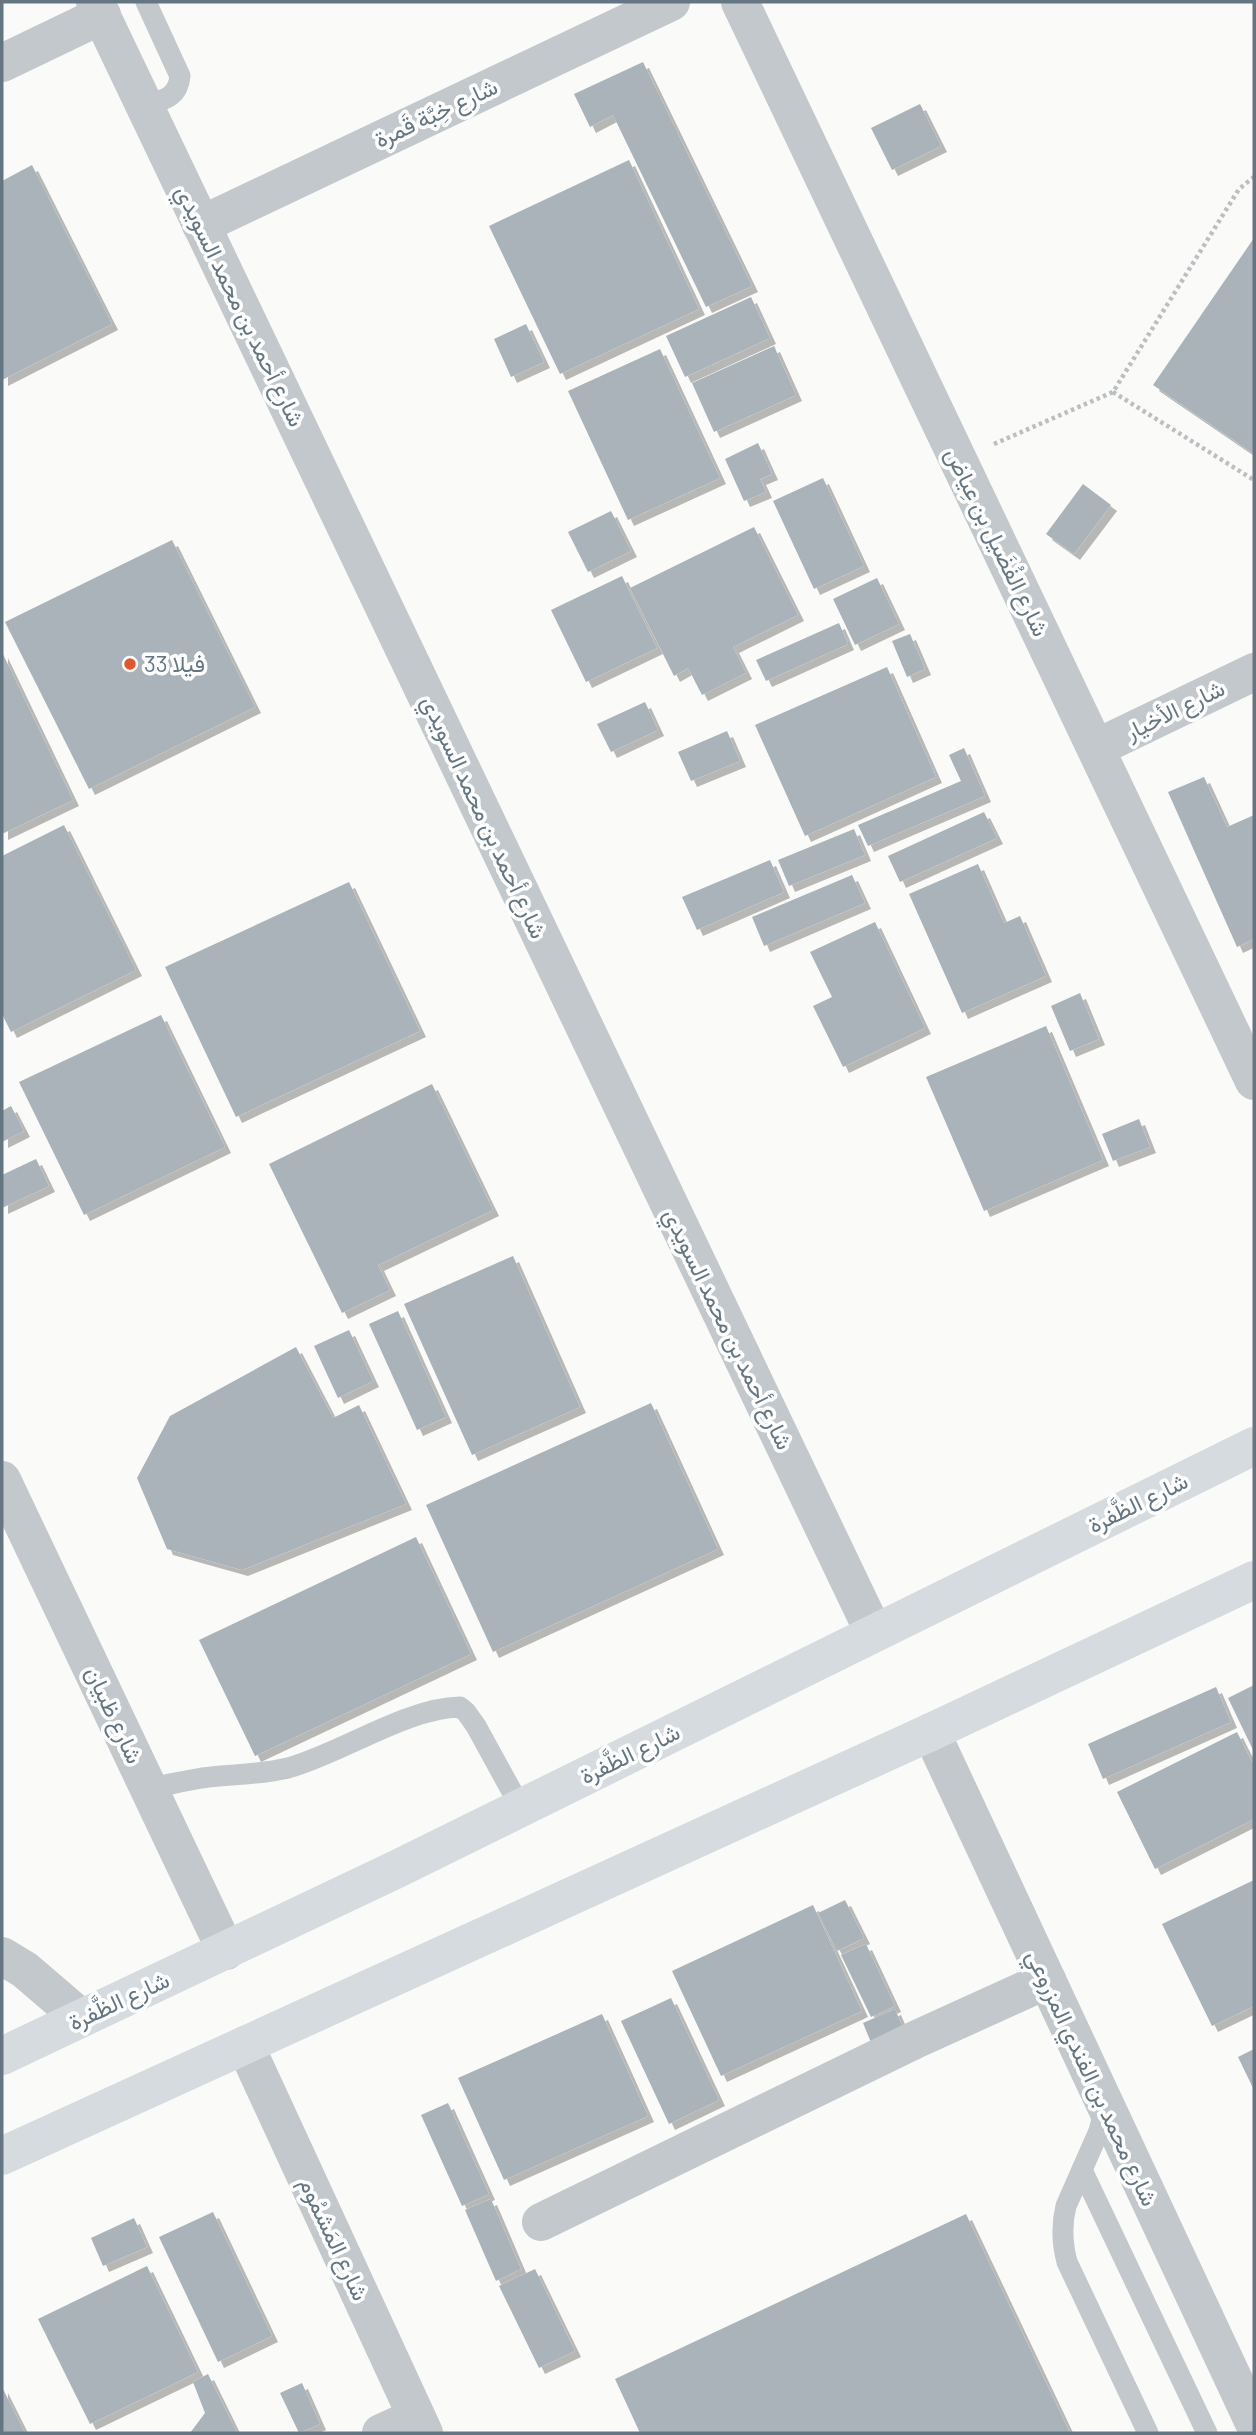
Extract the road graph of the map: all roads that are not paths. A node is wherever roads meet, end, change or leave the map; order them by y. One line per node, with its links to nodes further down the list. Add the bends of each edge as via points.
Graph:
1 (146, 2): 6 (lane, via 180,76 175,93)
2 (671, 2): 7 (street, شارع خِبَّة قَمرة)
3 (740, 2): 9 (street, شارع الفُضَيل بن عِياض)
4 (98, 8): 5 (street); 6 (street, شارع أحمد بن محمد السويدي)
5 (2, 63)
6 (145, 106): 7 (street, شارع أحمد بن محمد السويدي)
7 (201, 225): 14 (street, شارع أحمد بن محمد السويدي)
8 (1254, 672): 9 (street, شارع الأخيار)
9 (1096, 748): 10 (street, شارع الفُضَيل بن عِياض)
10 (1254, 1081)
11 (1254, 1446): 14 (main road, شارع الظَّفرة)
12 (2, 1480): 16 (street, شارع ظبيان)
13 (1254, 1580): 15 (main road)
14 (874, 1633): 17 (main road, شارع الظَّفرة)
15 (931, 1732): 20 (street, شارع محمد بن الفندي المزروعي); 22 (main road)
16 (149, 1788): 17 (lane, via 288,1768 420,1714 460,1707 476,1726); 18 (street, شارع ظبيان)
17 (522, 1808): 18 (main road, شارع الظَّفرة)
18 (226, 1951): 21 (main road, شارع الظَّفرة)
19 (2, 1956): 21 (street)
20 (1047, 1980): 24 (street, شارع محمد بن الفندي المزروعي); 27 (street)
21 (81, 2018): 23 (main road, شارع الظَّفرة)
22 (245, 2045): 25 (main road); 29 (street, شارع المَشمُوم)
23 (2, 2056)
24 (1106, 2106): 26 (lane); 28 (street, شارع محمد بن الفندي المزروعي)
25 (2, 2156)
26 (1082, 2170): 31 (lane, via 1062,2219 1063,2247); 32 (lane)
27 (541, 2222)
28 (1254, 2423)
29 (420, 2425): 30 (street)
30 (381, 2433)
31 (1148, 2433)
32 (1207, 2433)

